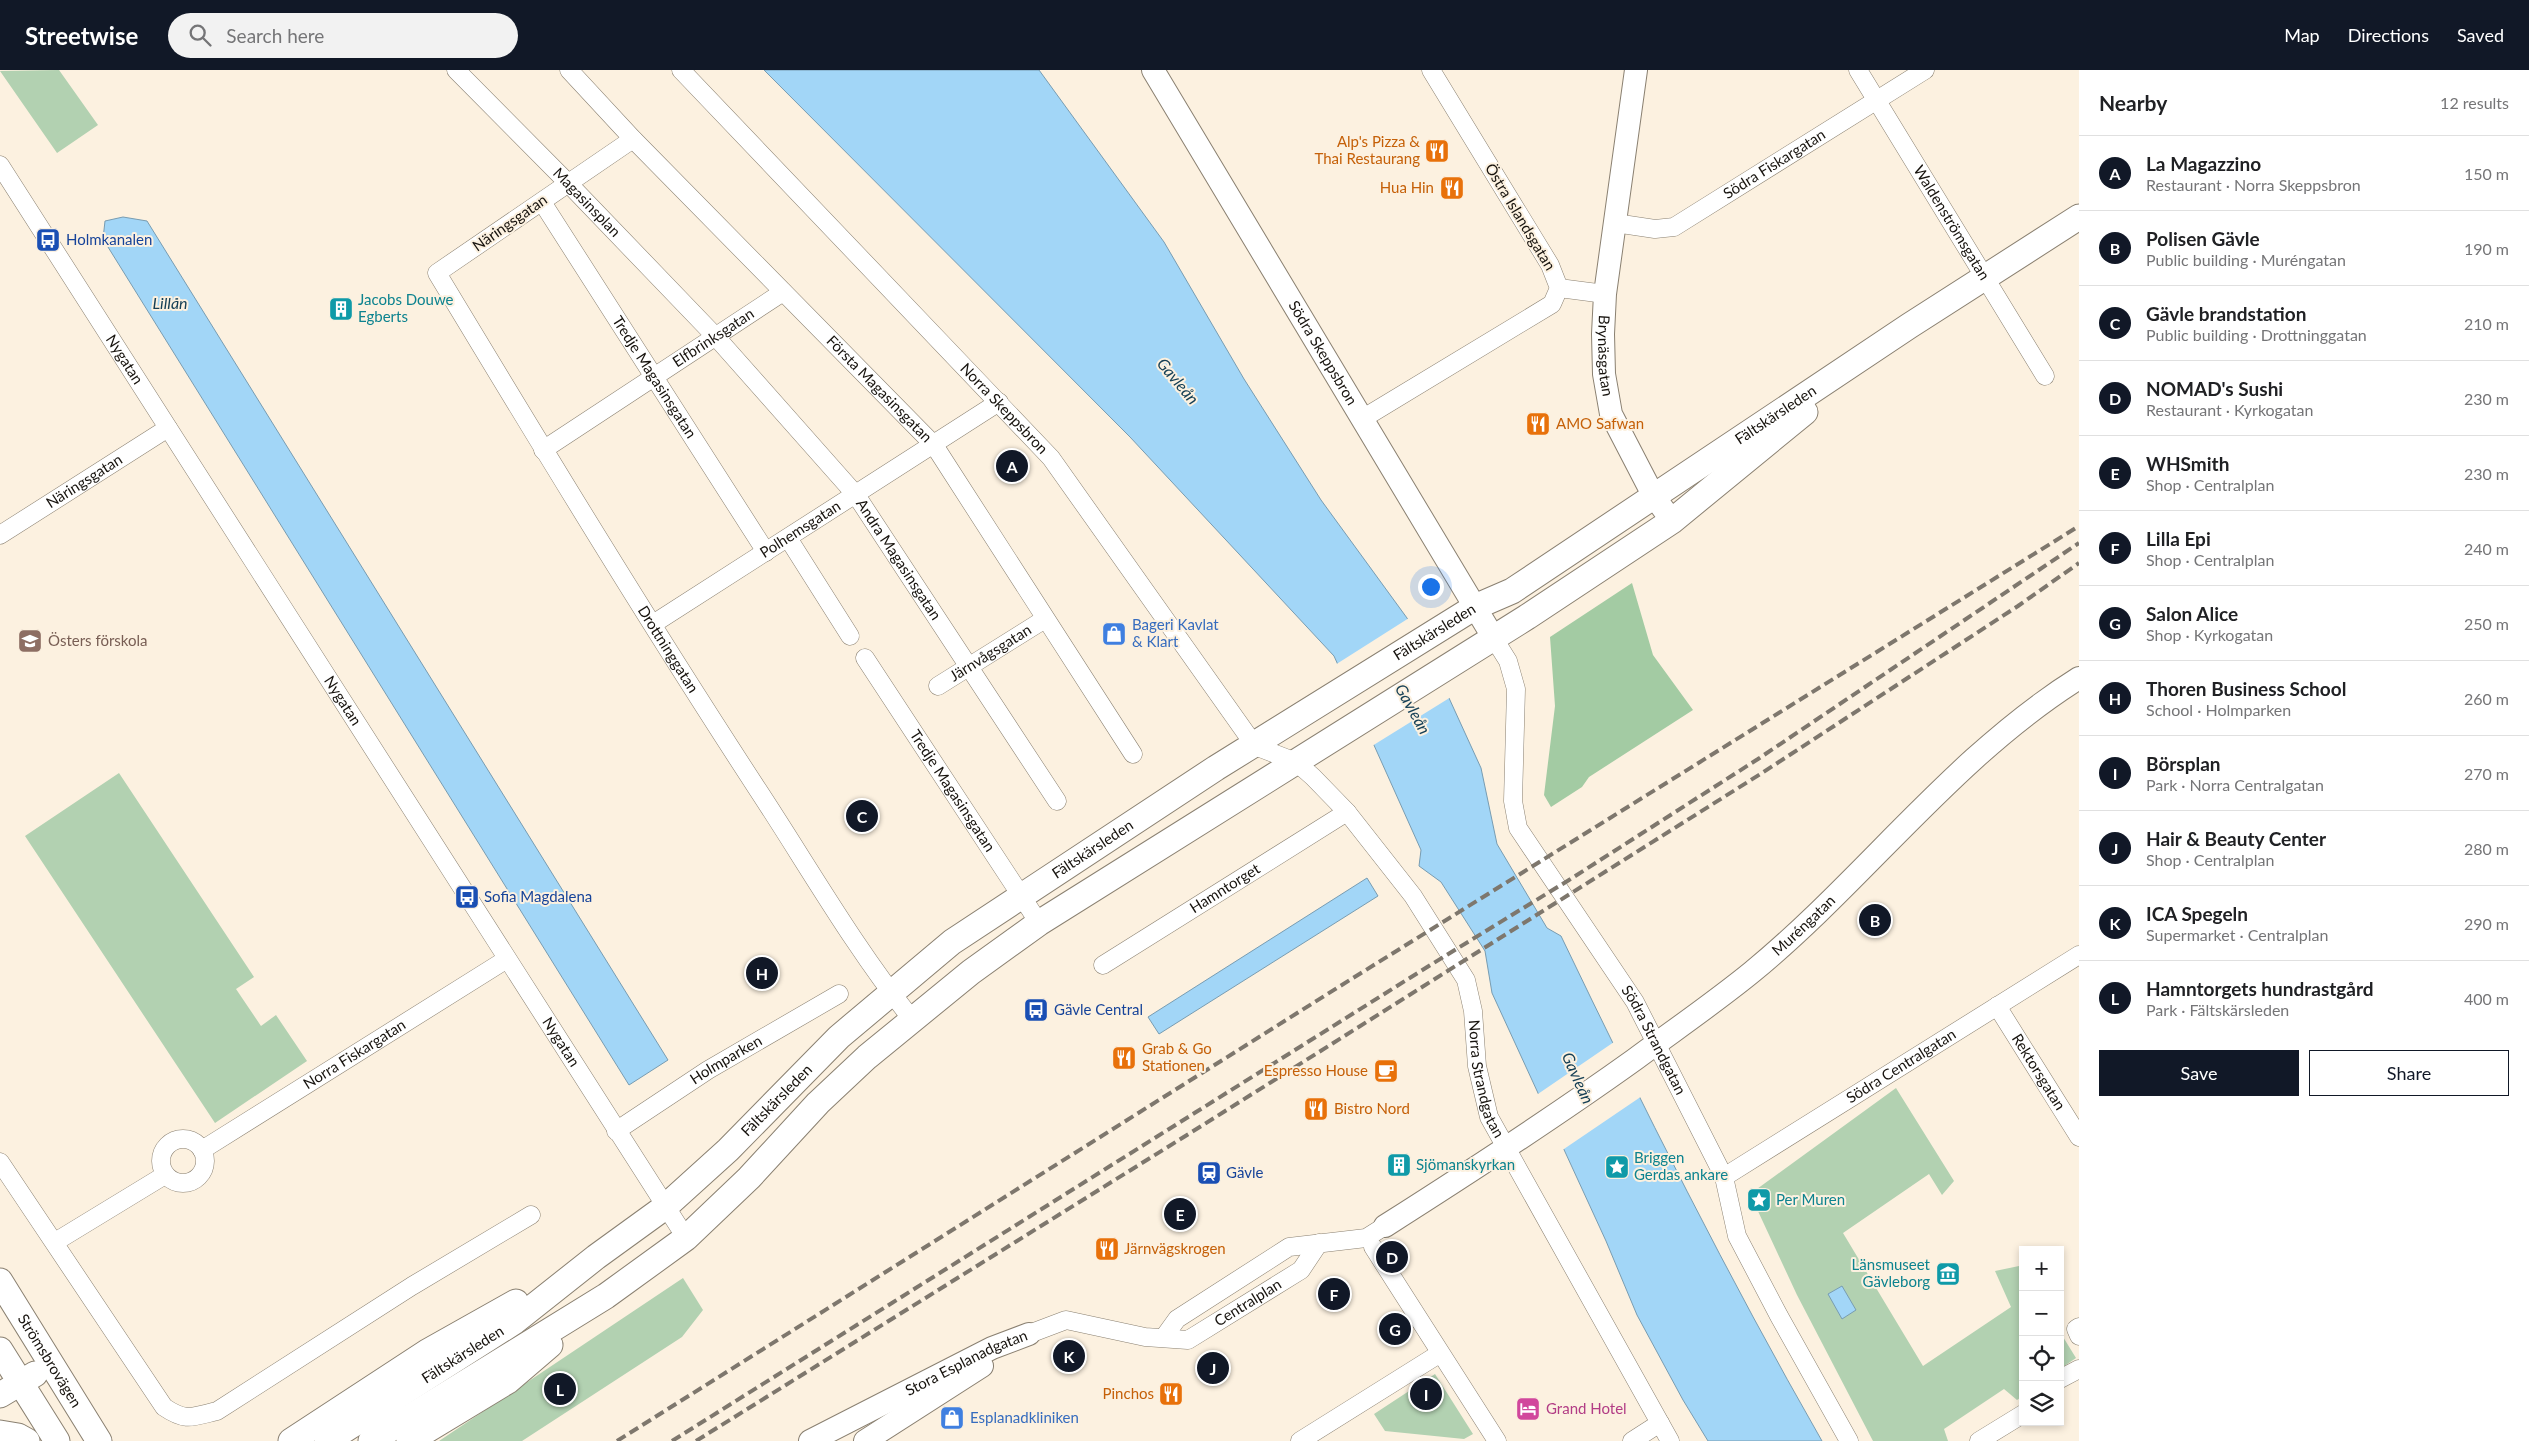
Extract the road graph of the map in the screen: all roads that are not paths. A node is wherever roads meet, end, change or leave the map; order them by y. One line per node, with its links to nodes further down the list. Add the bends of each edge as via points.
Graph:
1 (456, 70): 12 (street, Magasinsplan)
2 (569, 70): 10 (street, Första Magasinsgatan)
3 (681, 70): 25 (street, Norra Skeppsbron)
4 (1153, 70): 26 (street, Södra Skeppsbron)
5 (1431, 70): 18 (street, Östra Islandsgatan, via 1550,265)
6 (1636, 70): 15 (street, Brynäsgatan)
7 (1858, 70): 9 (street, Waldenströmsgatan)
8 (1925, 70): 9 (street, Södra Fiskargatan)
9 (1876, 100): 15 (street, Södra Fiskargatan, via 1674,226 1655,229); 17 (street, Waldenströmsgatan)
10 (633, 139): 12 (street, Näringsgatan); 19 (street, Första Magasinsgatan)
11 (0, 165): 27 (street, Nygatan)
12 (568, 182): 13 (street, Näringsgatan); 22 (street, Magasinsplan)
13 (542, 202): 16 (street, Näringsgatan); 24 (street, Tredje Magasinsgatan)
14 (2079, 217): 17 (main road, Fältskärsleden)
15 (1615, 223): 20 (street, Brynäsgatan)
16 (437, 273): 29 (street, Drottninggatan)
17 (1984, 276): 21 (main road, Fältskärsleden); 23 (street, Waldenströmsgatan)
18 (1559, 288): 20 (street, Brynäsgatan); 26 (street, Östra Islandsgatan, via 1552,304)
19 (783, 292): 22 (street, Elfbrinksgatan); 28 (street, Första Magasinsgatan)
20 (1605, 294): 31 (street, Brynäsgatan, via 1604,374 1611,414)
21 (1909, 326): 31 (main road, Fältskärsleden); 32 (main road, Fältskärsleden)
22 (716, 337): 24 (street, Elfbrinksgatan); 30 (street, Andra Magasinsgatan)
23 (2045, 376)
24 (656, 378): 29 (street, Elfbrinksgatan); 35 (street, Tredje Magasinsgatan)
25 (999, 402): 28 (street, Polhemsgatan); 45 (street, Norra Skeppsbron, via 1051,458)
26 (1362, 419): 36 (street, Södra Skeppsbron)
27 (168, 428): 33 (street, Näringsgatan); 53 (street, Nygatan)
28 (934, 446): 30 (street, Polhemsgatan); 37 (street, Första Magasinsgatan)
29 (544, 450): 38 (street, Drottninggatan)
30 (856, 495): 34 (street, Polhemsgatan); 42 (street, Andra Magasinsgatan)
31 (1653, 495): 32 (street, Brynäsgatan); 36 (main road, Fältskärsleden, via 1512,591)
32 (1672, 521): 40 (main road, Fältskärsleden)
33 (0, 535)
34 (788, 538): 35 (street, Polhemsgatan); 39 (street)
35 (766, 552): 38 (street, Polhemsgatan)
36 (1474, 607): 40 (street, Södra Skeppsbron); 45 (main road, Fältskärsleden)
37 (1045, 620): 42 (street, Järnvågsgatan); 46 (street, Första Magasinsgatan)
38 (653, 624): 55 (street, Drottninggatan, via 730,749)
39 (850, 636)
40 (1493, 637): 47 (main road, Fältskärsleden); 59 (street, Södra Strandgatan, via 1508,661 1516,689 1513,802 1518,828 1635,1002)
41 (865, 658): 50 (street, Tredje Magasinsgatan)
42 (968, 667): 44 (street, Järnvågsgatan); 48 (street, Andra Magasinsgatan)
43 (2079, 678): 59 (street, Muréngatan, via 2041,702 1940,788 1864,868 1752,972)
44 (938, 686)
45 (1254, 746): 47 (street); 50 (main road, Fältskärsleden)
46 (1133, 754)
47 (1296, 762): 49 (street, Norra Strandgatan); 51 (main road, Fältskärsleden)
48 (1057, 801)
49 (1347, 812): 54 (street, Hamntorget); 62 (street, Norra Strandgatan, via 1413,896 1466,980 1473,1011 1477,1066 1485,1100 1490,1117)
50 (1020, 895): 51 (street, Tredje Magasinsgatan); 55 (main road, Fältskärsleden, via 952,942)
51 (1039, 923): 58 (main road, Fältskärsleden)
52 (2079, 955): 57 (street, Södra Centralgatan)
53 (507, 959): 60 (street, Nygatan); 63 (street, Norra Fiskargatan)
54 (1103, 965)
55 (890, 992): 58 (street, Drottninggatan); 67 (main road, Fältskärsleden, via 821,1054 728,1150)
56 (839, 994): 60 (street, Holmparken, via 708,1070)
57 (1997, 1006): 61 (street, Rektorsgatan); 66 (street, Södra Centralgatan)
58 (911, 1018): 70 (main road, Fältskärsleden, via 818,1103 749,1178)
59 (1655, 1045): 62 (street, Muréngatan); 66 (street, Södra Strandgatan)
60 (616, 1130): 67 (street, Nygatan)
61 (2079, 1137)
62 (1507, 1148): 69 (street, Muréngatan); 87 (street, Norra Strandgatan)
63 (202, 1150): 65 (street, via 205,1166 195,1180 179,1184); 65 (street, via 190,1140 174,1140 162,1152 161,1168)
64 (0, 1162): 71 (street)
65 (165, 1176): 71 (street)
66 (1724, 1177): 103 (street, Södra Strandgatan, via 1737,1236)
67 (665, 1207): 70 (street, Nygatan); 74 (main road, Fältskärsleden)
68 (531, 1214): 71 (street, via 217,1411 194,1417 179,1417 164,1407)
69 (1386, 1226): 72 (street)
70 (686, 1238): 76 (main road, Fältskärsleden)
71 (55, 1242)
72 (1370, 1242): 73 (street, Centralplan); 79 (street)
73 (1319, 1243): 78 (street, Centralplan, via 1289,1247 1178,1320); 78 (street, Centralplan, via 1301,1270 1188,1340)
74 (596, 1257): 94 (main road, via 426,1352); 95 (main road, Fältskärsleden, via 514,1322)
75 (0, 1281): 80 (main road, Strömsbrovägen)
76 (606, 1296): 96 (main road, Fältskärsleden); 97 (main road, via 508,1380)
77 (1029, 1334): 78 (street, Centralplan, via 1066,1320 1145,1337); 86 (street, Stora Esplanadgatan, via 992,1348); 98 (street, Stora Esplanadgatan)
78 (1164, 1337)
79 (1439, 1354): 99 (street); 100 (street)
80 (47, 1355): 82 (main road); 84 (main road, Strömsbrovägen)
81 (2079, 1369): 83 (street)
82 (6, 1374): 91 (main road)
83 (2064, 1377)
84 (82, 1415): 92 (main road, Strömsbrovägen); 93 (main road)
85 (2019, 1416): 104 (street)
86 (851, 1419): 89 (street, Stora Esplanadgatan); 98 (street)
87 (1660, 1423): 101 (street); 102 (street, Norra Strandgatan)
88 (0, 1433): 90 (main road)
89 (813, 1440)
90 (26, 1441)
91 (58, 1441)
92 (99, 1441)
93 (107, 1441)
94 (291, 1441)
95 (327, 1441)
96 (371, 1441)
97 (409, 1441)
98 (865, 1441)
99 (1300, 1441)
100 (1497, 1441)
101 (1632, 1441)
102 (1670, 1441)
103 (1849, 1441)
104 (1979, 1441)

